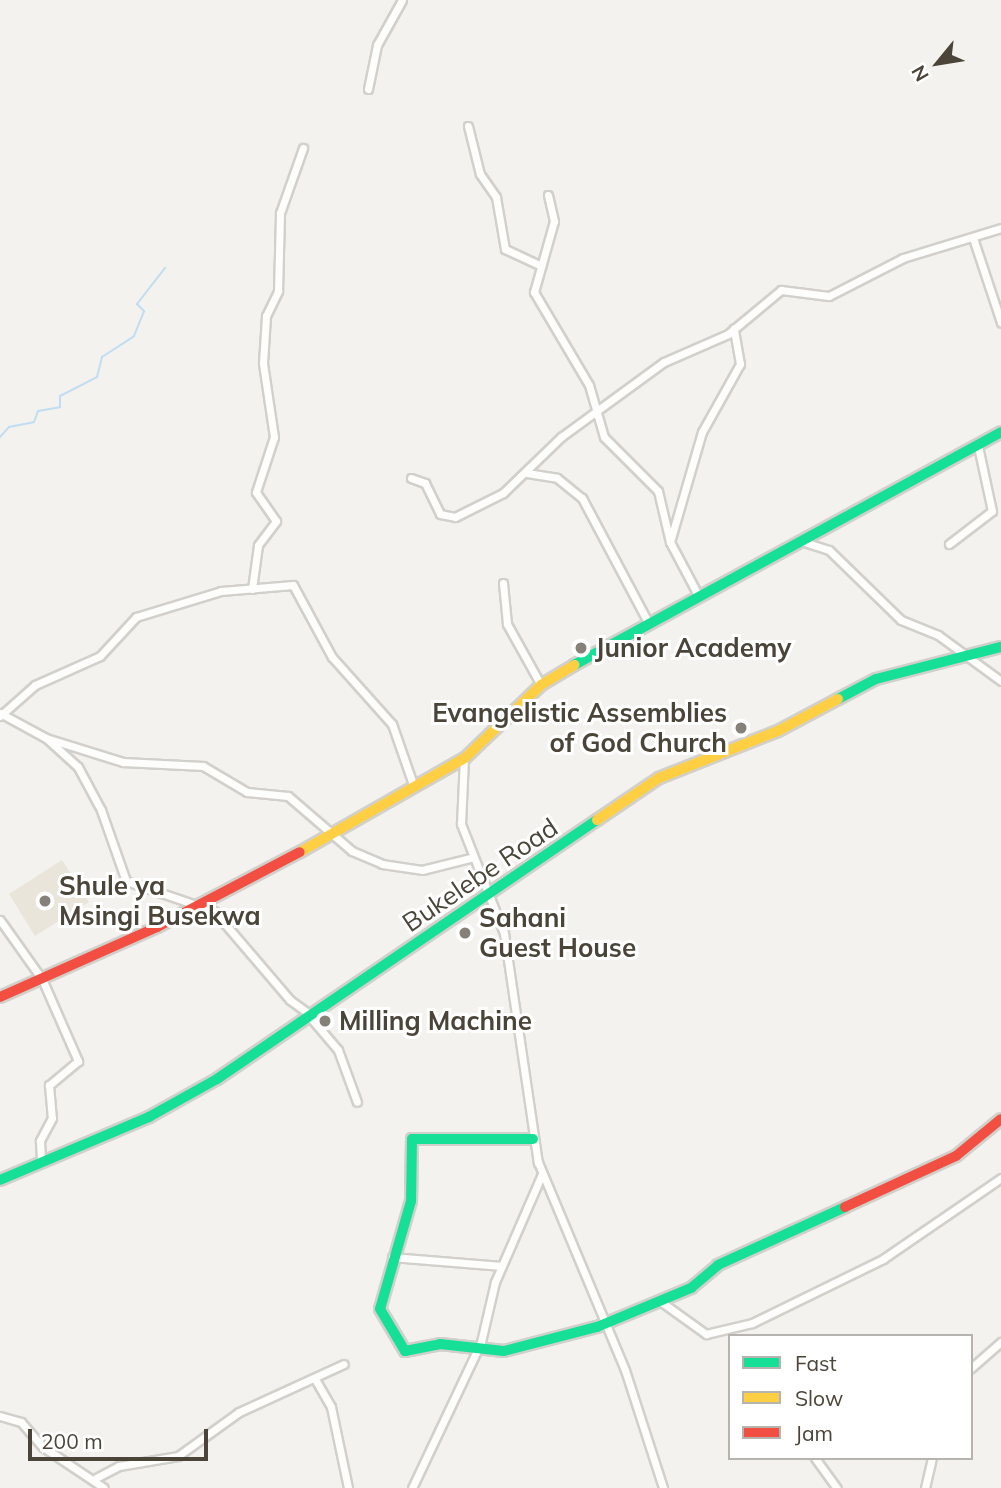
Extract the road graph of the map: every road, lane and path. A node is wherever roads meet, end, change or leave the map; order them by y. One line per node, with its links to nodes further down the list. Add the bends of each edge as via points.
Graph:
1 (402, 0): 2 (street, via 377,45)
2 (368, 89)
3 (468, 126): 8 (street, via 480,174 496,197 505,249)
4 (303, 148): 20 (street, via 280,212 278,291 266,316 263,363 274,437 256,492 276,521 258,545)
5 (548, 195): 8 (street, via 554,221)
6 (1000, 228): 7 (street)
7 (973, 238): 9 (street); 10 (street, via 903,258 829,296 781,290)
8 (541, 266): 11 (street, via 534,292 566,338)
9 (1001, 322)
10 (735, 328): 11 (street, via 664,362); 16 (street, via 740,363 702,432)
11 (600, 414): 14 (street, via 561,437); 16 (street, via 606,440 657,489)
12 (1001, 432): 13 (street)
13 (978, 446): 17 (street, via 911,486 861,504); 18 (street, via 992,511)
14 (527, 473): 15 (street, via 499,496 453,518 434,508 425,482); 22 (street, via 556,478 582,498)
15 (411, 478)
16 (670, 542): 21 (street)
17 (804, 542): 21 (street); 24 (street, via 829,550 901,620)
18 (949, 544)
19 (503, 583): 26 (street, via 507,624)
20 (252, 589): 27 (street, via 221,591 136,617 100,656 35,685); 30 (street, via 293,585 331,657 392,724)
21 (697, 593): 22 (street)
22 (649, 624): 26 (street)
23 (1001, 647): 24 (street, Bukelebe Road)
24 (967, 654): 25 (street); 33 (street, Bukelebe Road, via 876,679 778,731 659,778)
25 (1001, 681)
26 (541, 685): 29 (street)
27 (1, 714): 28 (street)
28 (46, 738): 31 (street, via 127,763 207,767 247,792 288,796); 34 (street, via 82,773 126,881)
29 (464, 758): 30 (street); 32 (street, via 460,812)
30 (414, 787): 31 (street)
31 (334, 834): 32 (street, via 364,858 405,870); 34 (street)
32 (470, 858): 33 (street)
33 (488, 891): 38 (street, Bukelebe Road); 41 (street, via 518,998)
34 (199, 904): 36 (street); 38 (street, via 214,911 290,1000)
35 (2, 924): 36 (street)
36 (42, 979): 37 (street); 42 (street, via 78,1061 48,1086 52,1118 40,1141)
37 (0, 997)
38 (311, 1017): 39 (street, via 338,1051); 42 (street, Bukelebe Road, via 149,1117)
39 (357, 1102)
40 (1001, 1119): 48 (street, via 956,1156 822,1214 718,1265 691,1288)
41 (533, 1139): 43 (street); 46 (street, via 412,1139 411,1200)
42 (41, 1163): 45 (street, Bukelebe Road)
43 (542, 1174): 47 (street); 49 (street)
44 (1001, 1178): 50 (street, via 883,1259)
45 (0, 1180)
46 (391, 1256): 47 (street); 53 (street, via 380,1309 401,1347 413,1352 440,1344)
47 (502, 1266): 53 (street)
48 (656, 1300): 49 (street); 50 (street, via 706,1334)
49 (606, 1324): 53 (street, via 514,1349); 64 (street)
50 (747, 1325): 51 (street)
51 (749, 1334)
52 (1001, 1342): 55 (street)
53 (476, 1352): 63 (street)
54 (344, 1364): 56 (street)
55 (973, 1366)
56 (315, 1379): 60 (street, via 239,1412 178,1456 119,1466); 62 (street, via 331,1407)
57 (0, 1416): 60 (street, via 13,1417 43,1447)
58 (816, 1460): 65 (street)
59 (932, 1460): 66 (street)
60 (96, 1478): 61 (street)
61 (104, 1488)
62 (348, 1488)
63 (412, 1488)
64 (663, 1488)
65 (837, 1488)
66 (925, 1488)

